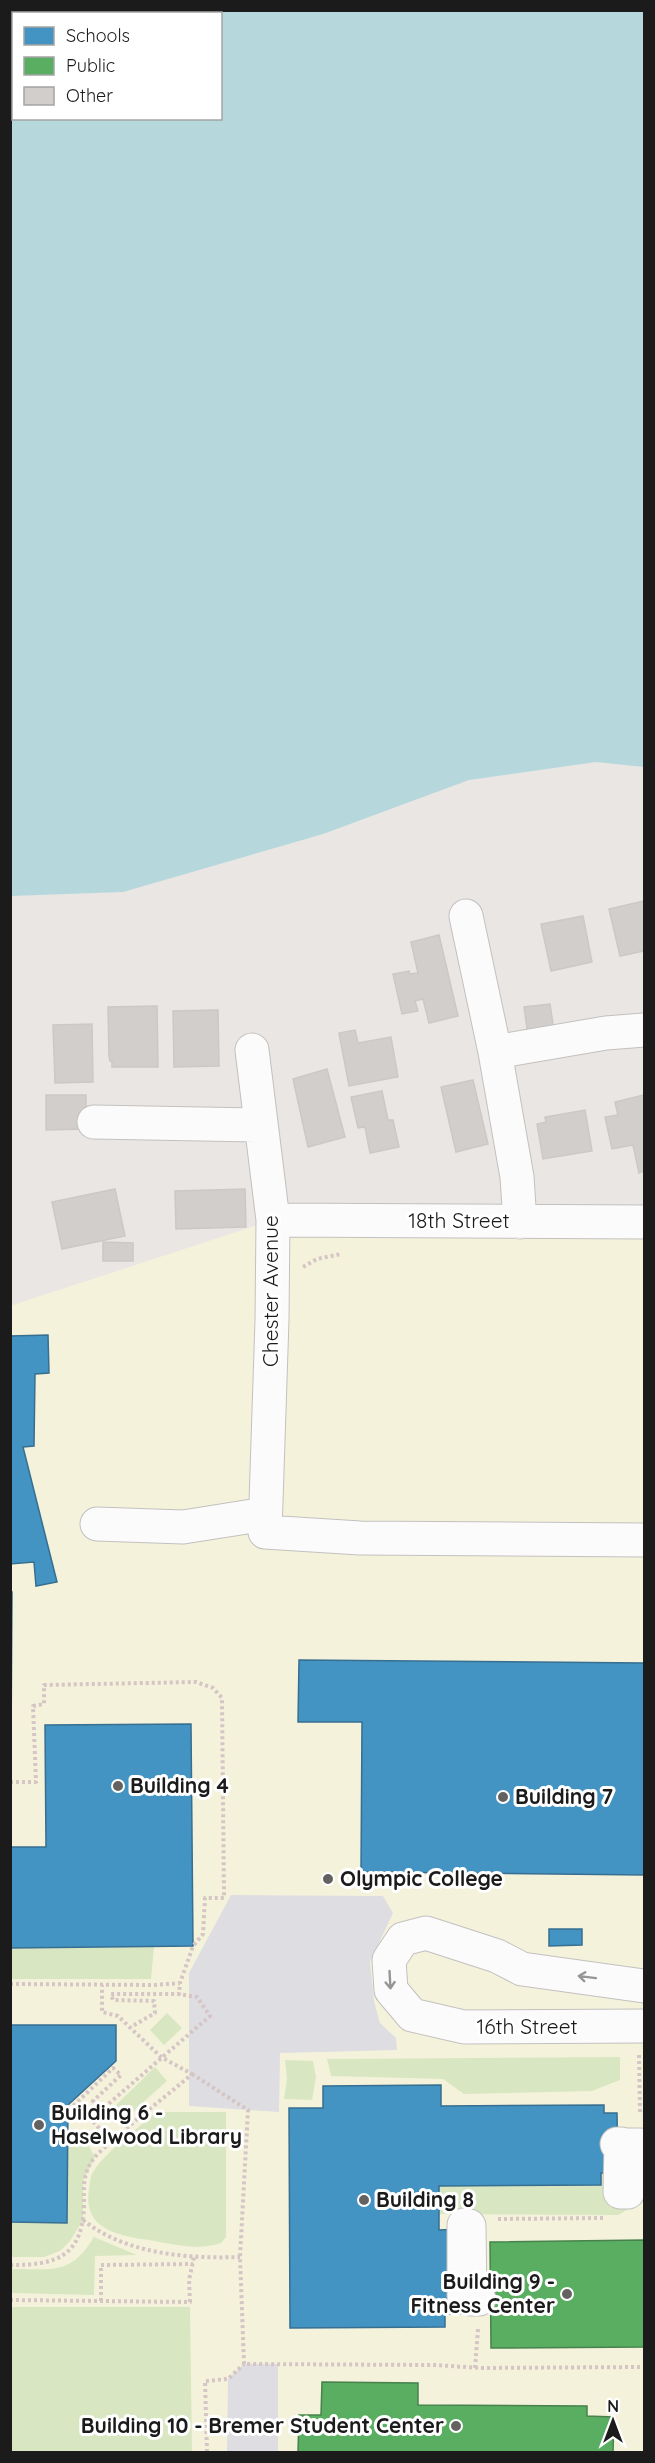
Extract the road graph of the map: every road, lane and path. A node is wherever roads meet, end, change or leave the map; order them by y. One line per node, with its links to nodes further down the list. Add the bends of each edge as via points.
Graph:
1 (466, 916): 4 (street)
2 (645, 1030): 4 (street)
3 (252, 1050): 6 (street, Chester Avenue)
4 (495, 1052): 8 (street, via 517,1177)
5 (94, 1122): 6 (street)
6 (260, 1125): 7 (street, Chester Avenue)
7 (273, 1220): 8 (street, 18th Street); 10 (street, Chester Avenue)
8 (520, 1222): 9 (street, 18th Street)
9 (645, 1222)
10 (265, 1523): 11 (street, via 183,1527); 12 (street, via 360,1538)
11 (97, 1524)
12 (645, 1540)
13 (10, 1782): 14 (path, via 36,1782 33,1706 44,1704 44,1685 196,1682 215,1690 222,1698 224,1898 205,1898 203,1934 193,1947)
14 (180, 1983): 16 (path); 18 (path)
15 (10, 1984): 16 (path)
16 (102, 1984): 20 (path, via 102,2012 118,2016)
17 (645, 1986): 19 (street, 16th Street, one-way to 19, via 522,1969 476,1948 426,1932 403,1939 389,1960 391,1990 412,2015 464,2027)
18 (179, 1994): 20 (path, via 111,1994 113,2000 154,2001 155,2013); 22 (path, via 196,1997 210,2016)
19 (645, 2026)
20 (131, 2027): 22 (path)
21 (645, 2053): 27 (path, via 639,2053)
22 (161, 2057): 23 (path); 25 (path)
23 (192, 2074): 26 (path); 32 (path, via 248,2110)
24 (68, 2108): 25 (path, via 113,2068 121,2075 93,2101)
25 (101, 2110): 26 (path, via 91,2120)
26 (111, 2142): 29 (path, via 95,2157 83,2181)
27 (629, 2145)
28 (615, 2218): 30 (path)
29 (83, 2220): 31 (path, via 119,2241); 34 (path, via 73,2247 53,2262)
30 (491, 2220)
31 (194, 2257): 32 (path); 33 (path)
32 (240, 2257): 38 (path)
33 (193, 2264): 37 (path, via 190,2302); 37 (path, via 101,2265)
34 (10, 2265)
35 (471, 2298): 40 (path)
36 (10, 2300): 37 (path)
37 (101, 2301)
38 (244, 2364): 40 (path); 41 (path, via 228,2379 205,2381)
39 (645, 2367): 40 (path)
40 (475, 2368)
41 (207, 2452)

